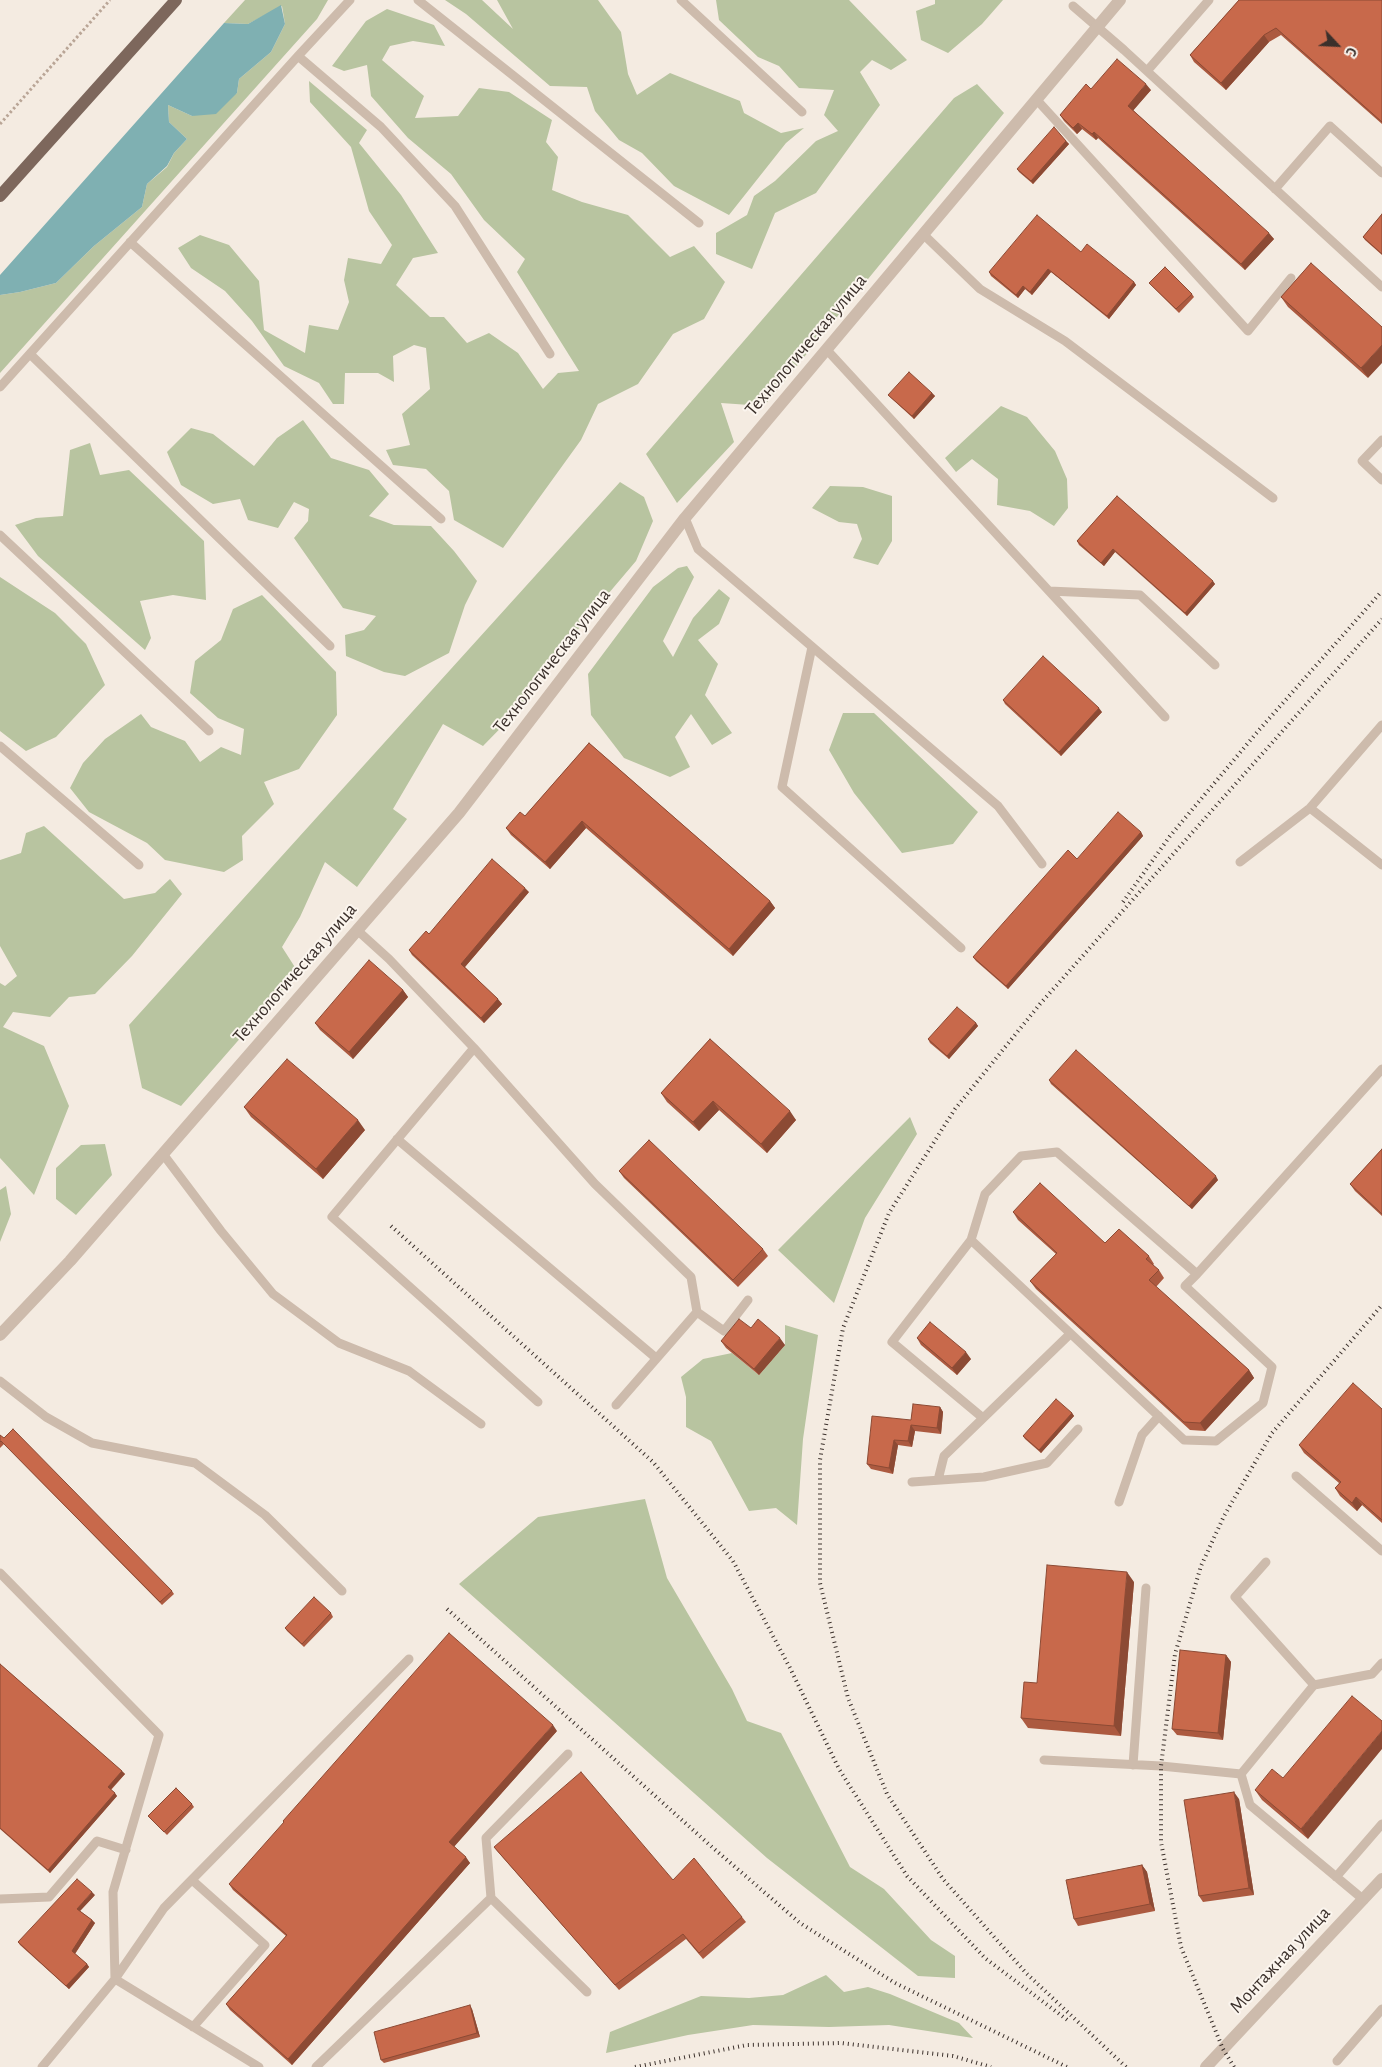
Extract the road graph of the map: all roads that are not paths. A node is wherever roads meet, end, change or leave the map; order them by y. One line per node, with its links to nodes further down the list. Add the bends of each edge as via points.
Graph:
1 (176, 0): 15 (main road)
2 (350, 0): 9 (lane)
3 (418, 0): 16 (lane)
4 (681, 0): 12 (lane)
5 (1120, 0): 8 (street, Технологическая улица)
6 (1209, 0): 10 (lane)
7 (1073, 6): 8 (lane)
8 (1097, 27): 10 (lane); 11 (street, Технологическая улица)
9 (298, 56): 18 (lane); 23 (lane, via 381,127 455,206)
10 (1147, 71): 14 (lane)
11 (1036, 99): 17 (street, Технологическая улица); 19 (lane, via 1248,331)
12 (802, 112)
13 (1382, 173): 14 (lane, via 1330,126)
14 (1275, 189): 20 (lane)
15 (0, 196)
16 (699, 223)
17 (923, 234): 21 (street, Технологическая улица); 27 (lane, via 980,289 1065,341)
18 (130, 242): 22 (lane); 29 (lane)
19 (1291, 278)
20 (1382, 287)
21 (827, 350): 28 (street, Технологическая улица); 31 (lane)
22 (30, 354): 24 (lane); 32 (lane)
23 (550, 354)
24 (0, 387)
25 (1382, 440): 26 (lane, via 1362,461)
26 (1382, 480)
27 (1273, 498)
28 (685, 518): 33 (lane, via 698,549); 44 (street, Технологическая улица, via 459,813)
29 (441, 519)
30 (0, 535): 37 (lane)
31 (1049, 591): 34 (lane, via 1140,595); 35 (lane)
32 (330, 646)
33 (812, 647): 41 (lane, via 998,806); 45 (lane, via 782,787)
34 (1215, 665)
35 (1165, 717)
36 (1382, 725): 39 (lane)
37 (209, 731)
38 (0, 746): 42 (lane)
39 (1310, 808): 40 (lane); 43 (lane)
40 (1240, 862)
41 (1042, 864)
42 (139, 865)
43 (1382, 865)
44 (358, 930): 46 (lane); 49 (street, Технологическая улица)
45 (961, 948)
46 (474, 1048): 48 (lane); 53 (lane, via 595,1184 691,1277)
47 (1382, 1069): 51 (lane)
48 (397, 1139): 56 (lane); 58 (lane, via 332,1217)
49 (163, 1154): 54 (street, Технологическая улица, via 70,1261); 62 (lane, via 273,1294 339,1343 408,1371)
50 (971, 1240): 51 (lane, via 985,1194 1020,1156 1058,1152); 55 (lane); 61 (lane, via 892,1342)
51 (1197, 1274): 60 (lane, via 1185,1286 1272,1368 1263,1403 1216,1441 1184,1440)
52 (748, 1300): 53 (lane, via 724,1331)
53 (697, 1312): 56 (lane)
54 (0, 1334)
55 (1070, 1334): 60 (lane); 61 (lane)
56 (656, 1358): 59 (lane)
57 (0, 1381): 72 (lane, via 46,1417 92,1442 195,1464 265,1515)
58 (538, 1402)
59 (616, 1404)
60 (1159, 1416): 67 (lane, via 1142,1435)
61 (983, 1418): 65 (lane, via 944,1456)
62 (481, 1424)
63 (1078, 1429): 65 (lane, via 1047,1463 984,1476)
64 (1296, 1476): 68 (lane)
65 (938, 1480): 66 (lane)
66 (912, 1482)
67 (1119, 1502)
68 (1382, 1551)
69 (1266, 1562): 75 (lane, via 1235,1597)
70 (0, 1573): 81 (lane, via 159,1735)
71 (1146, 1588): 78 (lane)
72 (342, 1591)
73 (409, 1659): 84 (lane)
74 (1382, 1663): 75 (lane, via 1372,1674)
75 (1314, 1684): 79 (lane)
76 (568, 1754): 85 (lane, via 486,1838)
77 (1044, 1760): 78 (lane)
78 (1133, 1765): 79 (lane)
79 (1241, 1774): 82 (lane, via 1250,1805)
80 (1382, 1824): 82 (lane)
81 (126, 1850): 86 (lane, via 97,1841 49,1897); 88 (lane, via 113,1892)
82 (1336, 1877): 87 (lane)
83 (1382, 1879): 87 (street, Монтажная улица)
84 (192, 1880): 88 (lane, via 164,1908); 91 (lane, via 265,1945)
85 (491, 1898): 89 (lane); 95 (lane)
86 (0, 1899)
87 (1364, 1900): 96 (street, Монтажная улица)
88 (116, 1979): 91 (lane); 93 (lane)
89 (587, 1992)
90 (1382, 2009): 92 (lane)
91 (193, 2027): 94 (lane)
92 (1337, 2061)
93 (42, 2067)
94 (259, 2067)
95 (316, 2067)
96 (1206, 2067)

